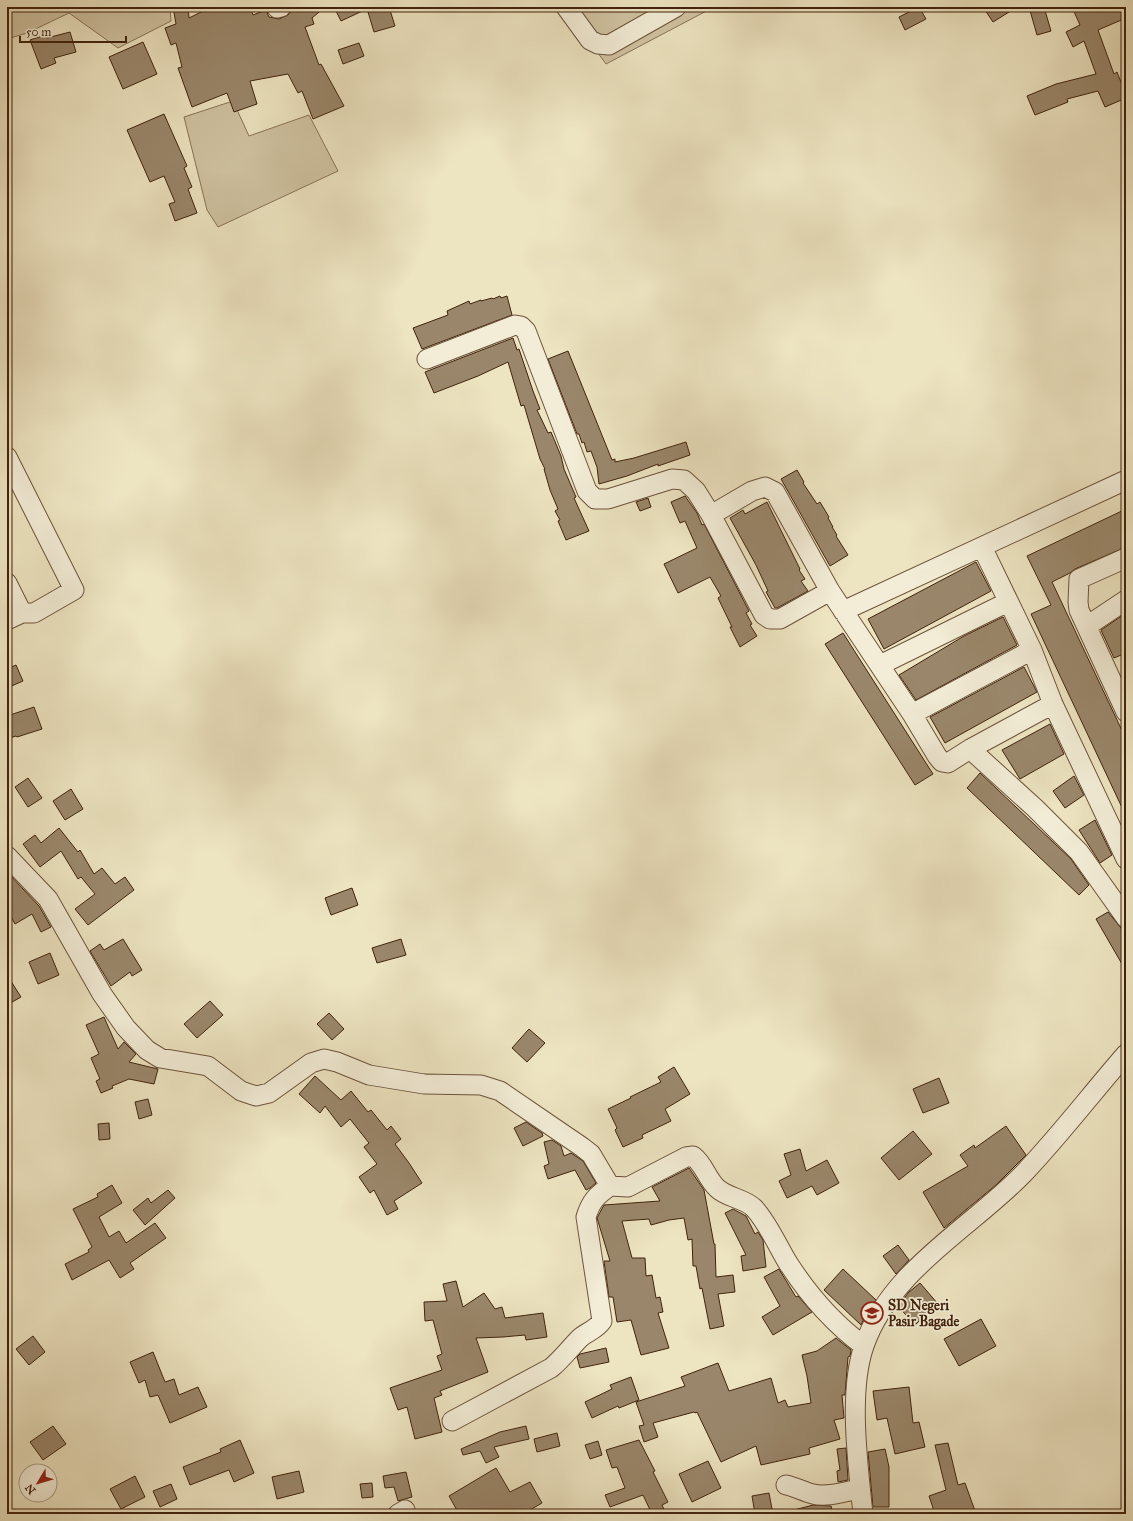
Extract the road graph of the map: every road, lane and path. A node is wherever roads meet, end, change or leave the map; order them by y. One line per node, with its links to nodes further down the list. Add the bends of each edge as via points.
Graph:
1 (566, 7): 2 (street, via 590,40 609,45)
2 (676, 7)
3 (427, 359): 6 (street, via 521,326 526,331 587,491 595,500 608,499 672,479 684,480 696,491)
4 (7, 457): 14 (street, via 74,590 34,613)
5 (1126, 480): 7 (street)
6 (711, 515): 10 (street, via 752,491 765,487 775,492); 10 (street, via 764,615 780,619)
7 (982, 547): 12 (street); 13 (street)
8 (1126, 558): 15 (street, via 1079,580 1079,610)
9 (7, 583): 14 (street)
10 (830, 590): 13 (street)
11 (1126, 600): 15 (street)
12 (1008, 602): 16 (street); 17 (street)
13 (843, 611): 17 (street)
14 (15, 616)
15 (1087, 626): 18 (street)
16 (1032, 650): 19 (street); 21 (street)
17 (880, 665): 21 (street)
18 (1120, 684): 20 (street)
19 (1053, 704): 22 (street); 24 (street)
20 (1126, 712)
21 (912, 714): 22 (street, via 942,762 948,763)
22 (970, 748): 25 (street, via 1079,852)
23 (7, 856): 27 (street, via 48,900 102,994 126,1028 147,1050 160,1058 208,1066 241,1090 256,1096 269,1093 311,1063 324,1059 369,1075 424,1084 481,1085 500,1091 591,1154)
24 (1126, 859)
25 (1126, 918)
26 (1126, 1054): 28 (street, via 1000,1197 916,1269 900,1286 877,1316)
27 (610, 1186): 28 (street, via 628,1187 686,1157 693,1156 717,1188 754,1209 789,1264 824,1310); 29 (street, via 596,1196 589,1206 586,1217 602,1321 580,1338 551,1368)
28 (864, 1346): 31 (street, via 857,1373 856,1399)
29 (452, 1421)
30 (786, 1485): 31 (street, via 821,1495)
31 (860, 1489): 32 (street)
32 (863, 1514)

